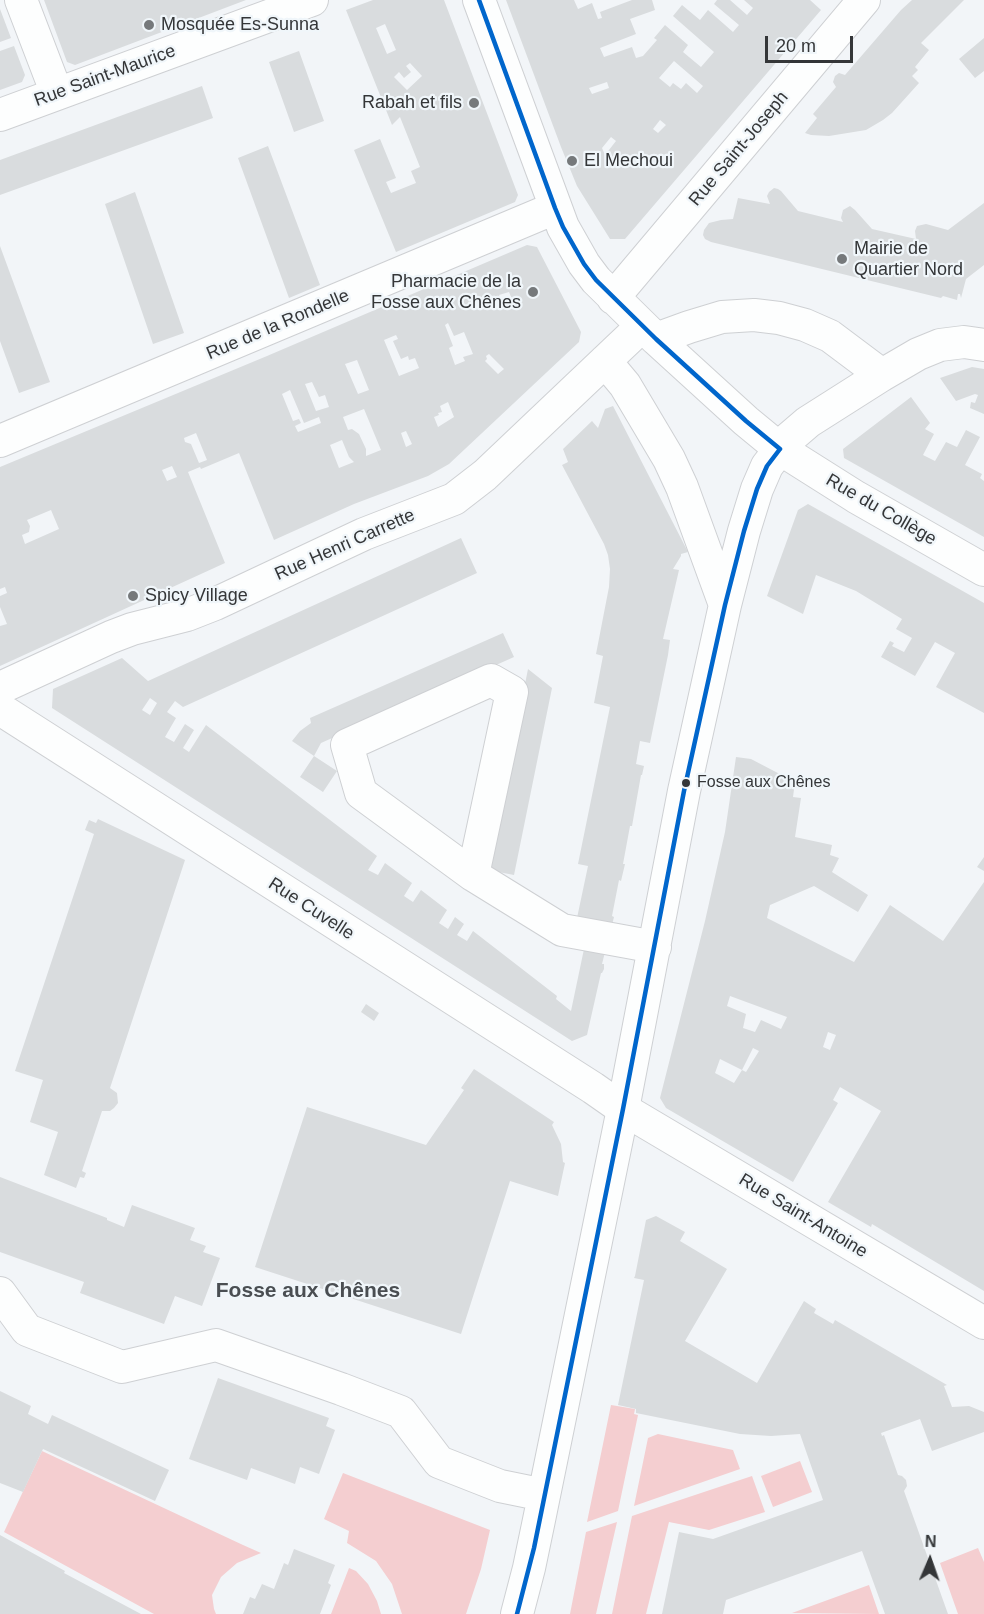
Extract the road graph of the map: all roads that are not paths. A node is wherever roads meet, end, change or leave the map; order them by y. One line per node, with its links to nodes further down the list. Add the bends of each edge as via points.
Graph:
1 (21, 0): 5 (street)
2 (312, 0): 5 (street, Rue Saint-Maurice)
3 (479, 0): 7 (street, Rue du Collège)
4 (864, 0): 8 (street, Rue Saint-Joseph)
5 (57, 94): 6 (street, Rue Saint-Maurice)
6 (0, 115)
7 (555, 208): 8 (street, Rue du Collège, via 584,264); 13 (street, Rue de la Rondelle)
8 (613, 298): 9 (street, Rue du Collège)
9 (649, 333): 11 (street, Rue Henri Carrette); 12 (street, via 722,317 779,318 830,336); 14 (street, Rue du Collège)
10 (984, 345): 12 (street, via 940,345)
11 (605, 361): 16 (street, via 625,385 669,459); 17 (street, Rue Henri Carrette, via 485,475 454,499 364,534 215,604 111,637)
12 (882, 375): 14 (street, via 808,422)
13 (0, 441)
14 (780, 448): 15 (street, Rue du Collège, via 856,497); 16 (street, via 757,489)
15 (984, 570)
16 (725, 605): 20 (street)
17 (0, 688)
18 (0, 709): 21 (street, Rue Cuvelle)
19 (473, 875): 19 (street, via 361,793 347,745 491,680 512,692); 20 (street, via 562,930)
20 (655, 947): 21 (street)
21 (623, 1108): 23 (street, Rue Saint-Antoine); 24 (street)
22 (0, 1293): 24 (street, via 27,1330 122,1367 216,1345 341,1389 401,1412 439,1462 500,1486)
23 (984, 1323)
24 (544, 1495): 25 (street)
25 (517, 1614)

